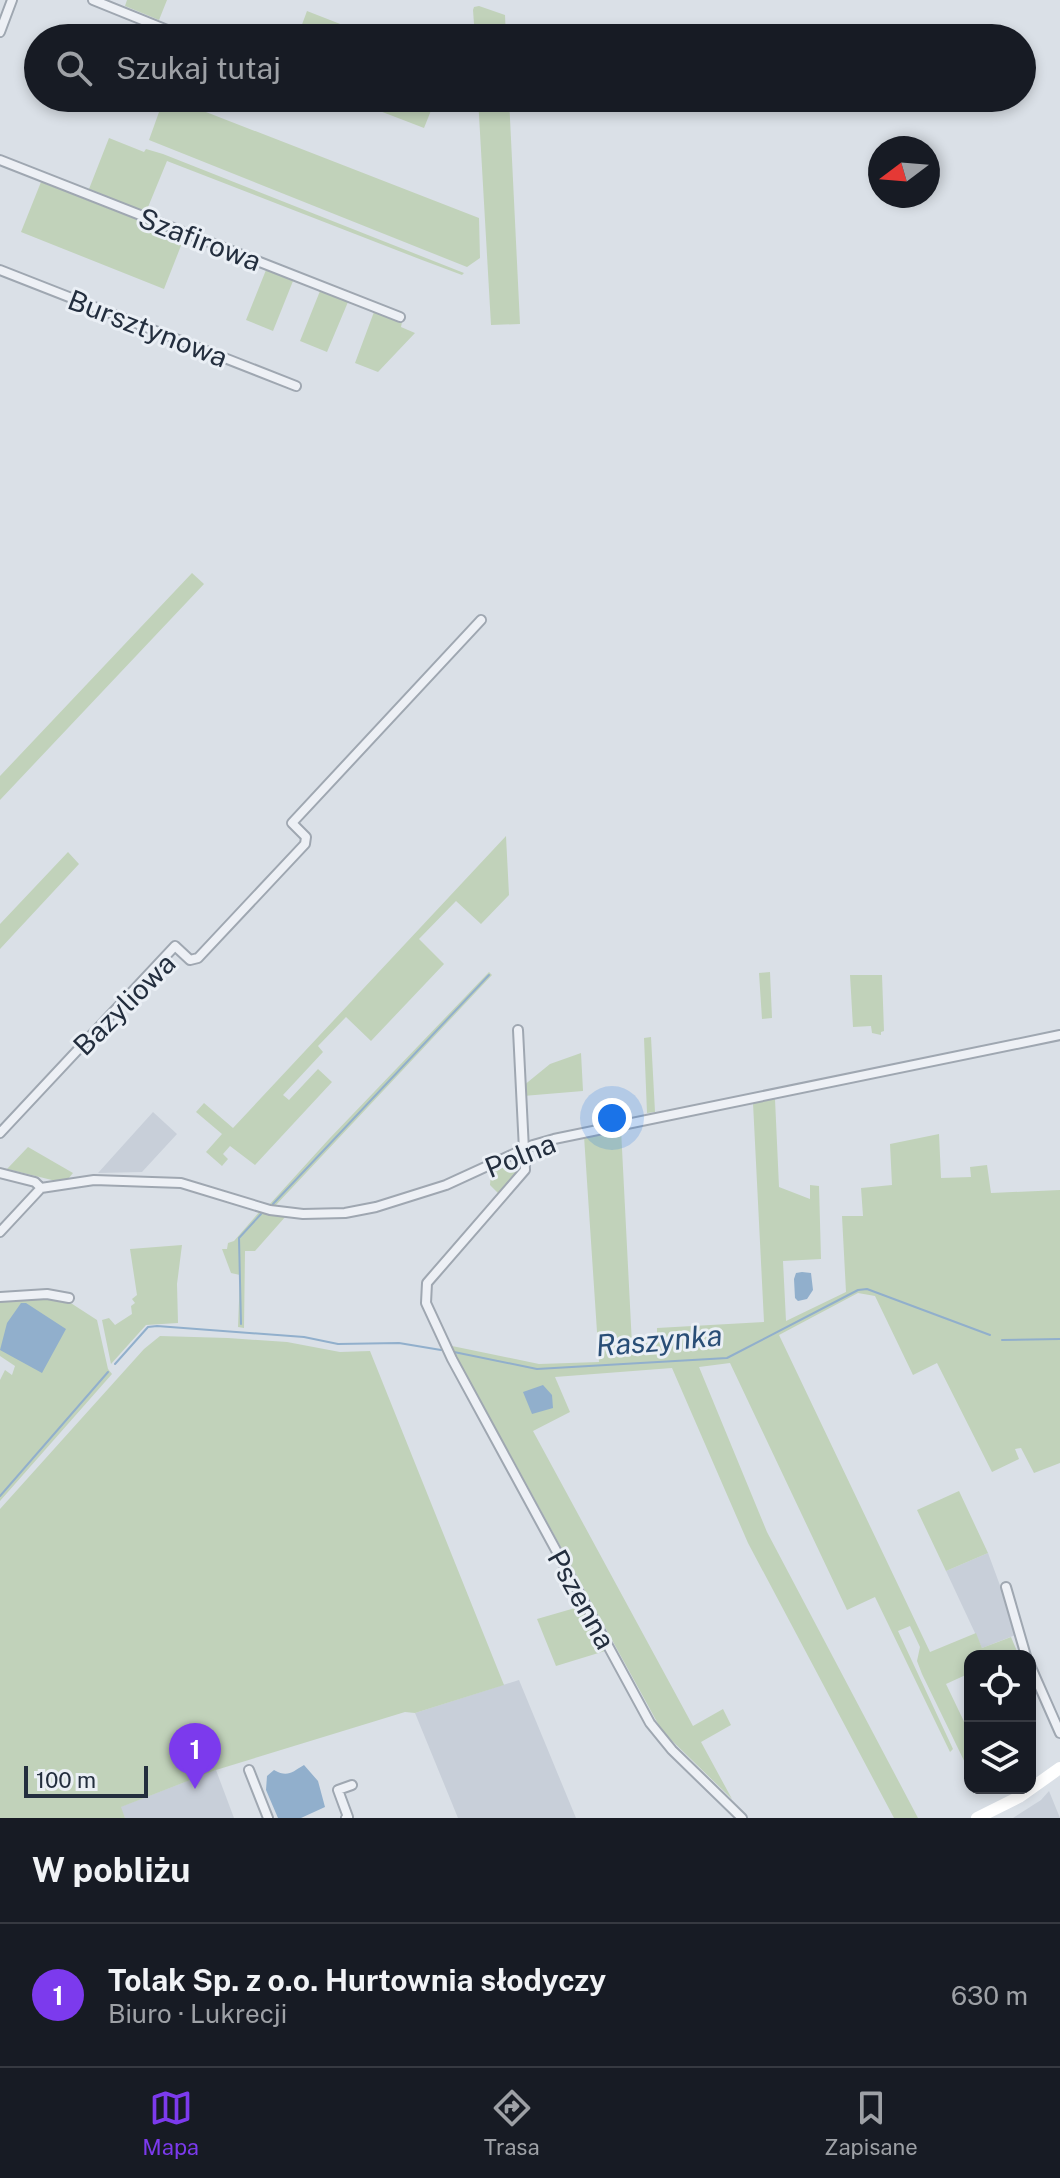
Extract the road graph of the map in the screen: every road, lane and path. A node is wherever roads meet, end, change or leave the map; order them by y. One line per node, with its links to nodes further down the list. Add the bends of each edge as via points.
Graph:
1 (12, 0): 4 (street)
2 (93, 0): 3 (street)
3 (152, 24)
4 (0, 32)
5 (0, 160): 7 (street, Szafirowa)
6 (0, 270): 8 (street, Bursztynowa)
7 (400, 317)
8 (296, 386)
9 (481, 620): 12 (street, Bazyliowa, via 292,823 305,844 241,913 195,960 175,946)
10 (518, 1030): 13 (street)
11 (1060, 1035): 13 (street, Polna, via 618,1125)
12 (0, 1133)
13 (525, 1149): 15 (street, Polna, via 419,1194 331,1214 270,1210 170,1182 107,1180); 28 (street, Pszenna, via 522,1174 426,1287 429,1312 650,1723)
14 (0, 1173): 15 (street)
15 (41, 1188): 16 (street)
16 (0, 1232)
17 (0, 1297): 18 (street)
18 (69, 1298)
19 (1006, 1587): 20 (street)
20 (1024, 1650)
21 (1036, 1679): 22 (street)
22 (1060, 1733)
23 (1060, 1768): 29 (street)
24 (249, 1770): 26 (street)
25 (352, 1785): 27 (street, via 338,1790)
26 (268, 1818)
27 (346, 1818)
28 (742, 1818)
29 (978, 1818)

